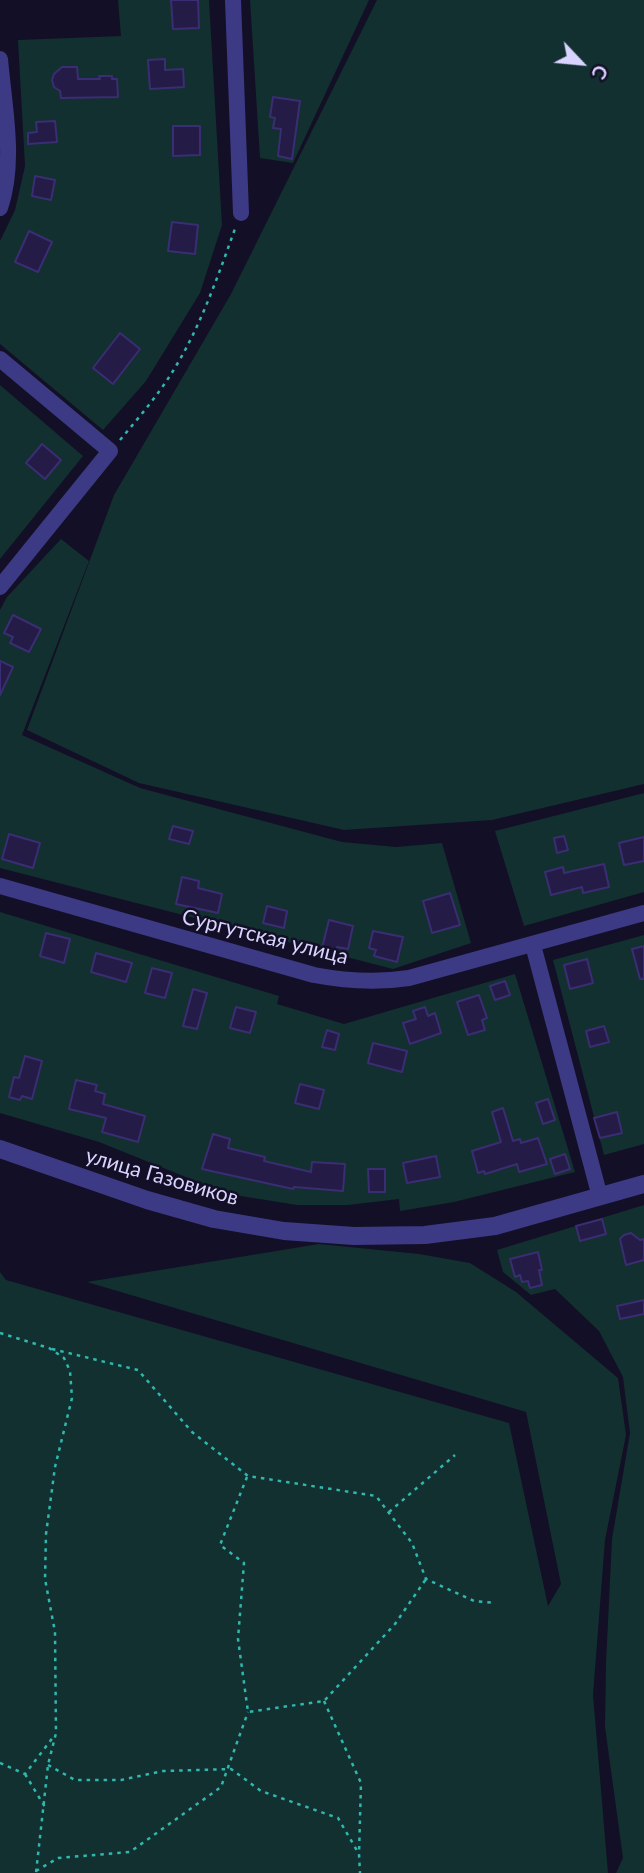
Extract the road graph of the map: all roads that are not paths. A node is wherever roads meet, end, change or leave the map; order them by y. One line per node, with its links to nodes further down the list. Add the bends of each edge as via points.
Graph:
1 (233, 0): 4 (street)
2 (0, 59): 3 (street, via 9,162)
3 (0, 208)
4 (241, 213)
5 (0, 359): 6 (street, via 110,451)
6 (0, 587)
7 (0, 886): 9 (street, Сургутская улица, via 346,981 409,978)
8 (644, 913): 9 (street, Сургутская улица)
9 (533, 945): 12 (street)
10 (0, 1149): 12 (street, улица Газовиков, via 180,1210 318,1234 460,1231)
11 (644, 1184): 12 (street, улица Газовиков)
12 (600, 1197)

